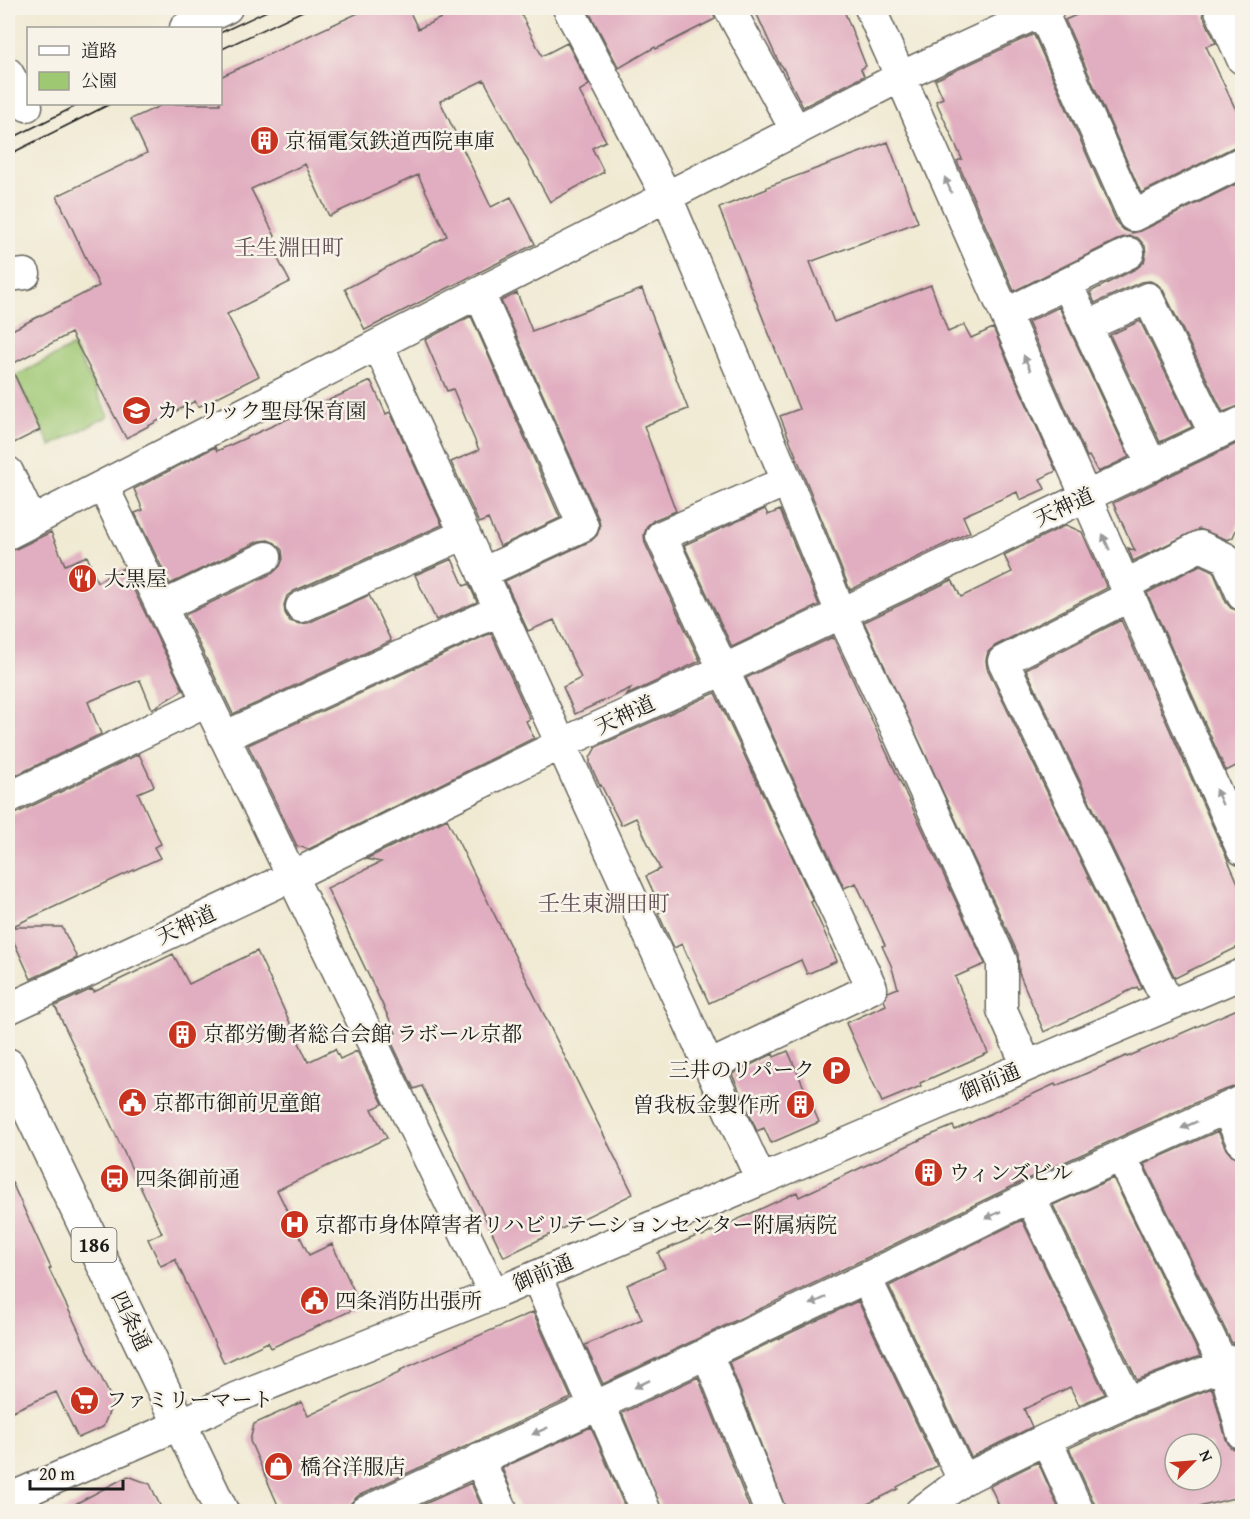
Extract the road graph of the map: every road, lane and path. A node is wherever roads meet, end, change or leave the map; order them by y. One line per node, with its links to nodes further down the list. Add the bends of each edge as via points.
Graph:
1 (227, 8): 7 (street)
2 (568, 8): 14 (street)
3 (729, 8): 12 (street)
4 (870, 8): 10 (street)
5 (1219, 8): 8 (street)
6 (1045, 9): 10 (street); 13 (street, via 1133,216)
7 (187, 27)
8 (1242, 59)
9 (8, 73): 11 (street)
10 (900, 77): 12 (street); 18 (street, one-way to 10)
11 (22, 108)
12 (796, 131): 14 (street)
13 (1242, 162)
14 (667, 197): 17 (street); 25 (street)
15 (1129, 253): 16 (street)
16 (1067, 284): 18 (street); 19 (street)
17 (479, 293): 20 (street); 31 (street, via 583,526)
18 (1005, 314): 27 (street, one-way to 18)
19 (1087, 326): 22 (street, via 1148,298); 23 (street)
20 (378, 345): 26 (street); 29 (street)
21 (1242, 422): 22 (street, 天神道)
22 (1215, 435): 23 (street, 天神道)
23 (1152, 466): 27 (street, 天神道)
24 (8, 472): 28 (street)
25 (787, 481): 37 (street); 38 (street, via 661,536)
26 (103, 486): 28 (street); 34 (street)
27 (1086, 497): 32 (street, one-way to 27); 37 (street, 天神道)
28 (20, 528)
29 (465, 534): 31 (street); 35 (street)
30 (266, 557): 34 (street)
31 (483, 573): 36 (street)
32 (1128, 590): 33 (street, via 1200,546 1226,558); 43 (street, one-way to 32); 46 (street, via 1004,661)
33 (1242, 595)
34 (162, 607): 39 (street)
35 (301, 607)
36 (500, 610): 40 (street); 41 (street)
37 (841, 613): 38 (street, 天神道); 50 (street, via 1002,961 1002,1010)
38 (723, 670): 41 (street, 天神道); 49 (street, via 872,988)
39 (207, 702): 40 (street); 42 (street)
40 (224, 737): 44 (street)
41 (561, 744): 44 (street, 天神道); 49 (street)
42 (8, 798)
43 (1242, 850)
44 (292, 876): 47 (street, 天神道); 58 (street)
45 (1242, 974): 46 (street, 御前通)
46 (1169, 1005): 50 (street, 御前通)
47 (8, 1009)
48 (8, 1065): 63 (main road, 四条通 / 186)
49 (709, 1065): 54 (street)
50 (1027, 1066): 54 (street, 御前通)
51 (1234, 1104): 52 (street); 53 (street, one-way to 53)
52 (1242, 1142)
53 (1121, 1156): 55 (street); 60 (street)
54 (761, 1180): 56 (street, 御前通)
55 (1030, 1197): 57 (street, one-way to 57); 61 (street)
56 (536, 1276): 58 (street, 御前通); 62 (street)
57 (866, 1278): 59 (street, one-way to 59); 67 (street)
58 (494, 1294): 63 (street, 御前通)
59 (706, 1353): 62 (street, one-way to 62); 74 (street)
60 (1233, 1362): 61 (street); 64 (street)
61 (1128, 1402): 65 (street)
62 (594, 1407): 66 (street, one-way to 66); 73 (street, via 605,1417)
63 (181, 1424): 68 (street, 御前通); 70 (main road, 四条通 / 186)
64 (1242, 1434)
65 (1046, 1439): 67 (street); 75 (street)
66 (479, 1459): 71 (street); 72 (street)
67 (963, 1480): 69 (street)
68 (8, 1499)
69 (923, 1511)
70 (222, 1512)
71 (364, 1512)
72 (503, 1512)
73 (646, 1512)
74 (770, 1512)
75 (1079, 1512)

